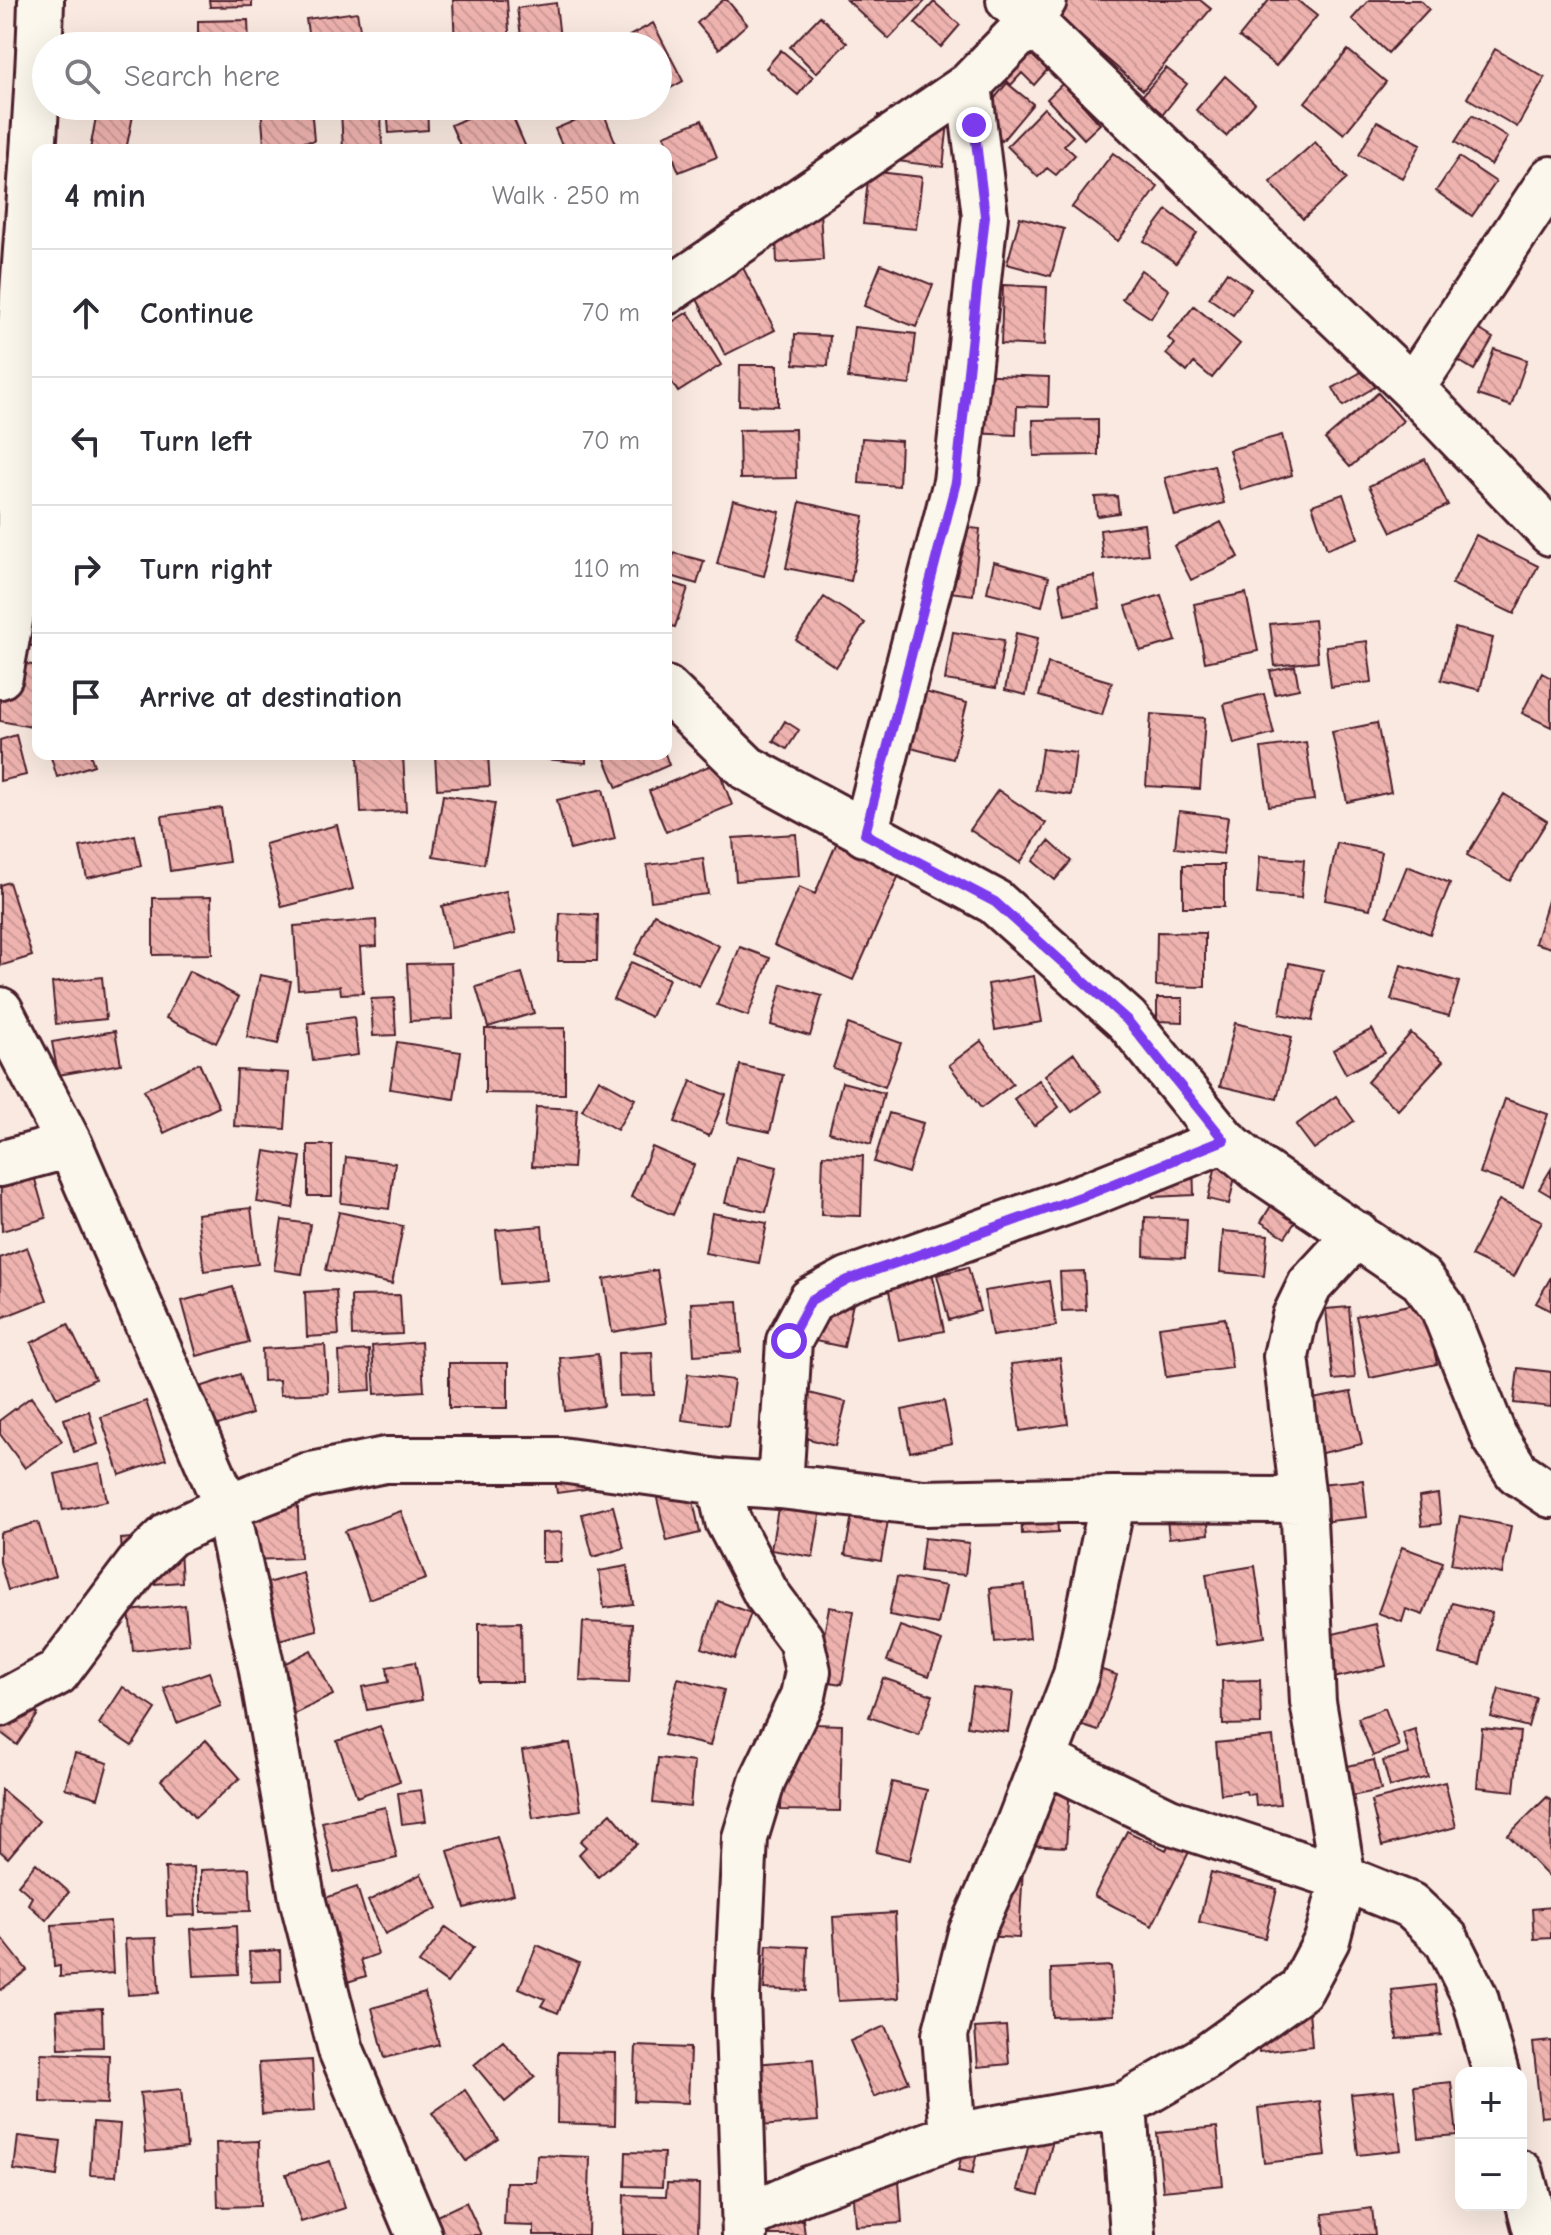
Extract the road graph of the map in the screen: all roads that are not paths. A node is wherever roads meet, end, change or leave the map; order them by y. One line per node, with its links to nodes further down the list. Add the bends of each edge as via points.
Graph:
1 (41, 0): 3 (street)
2 (1028, 7): 4 (street); 10 (street)
3 (41, 32)
4 (969, 85): 9 (street); 15 (street, via 985,216 956,482)
5 (36, 120): 6 (street)
6 (35, 144)
7 (1551, 179): 10 (street)
8 (32, 183): 11 (street, via 15,423)
9 (672, 288)
10 (1412, 388): 12 (street)
11 (19, 493): 13 (street, via 16,591)
12 (1551, 533)
13 (0, 676)
14 (672, 695): 15 (street, via 747,768)
15 (865, 834): 17 (street, via 995,902 1127,1020)
16 (0, 1010): 18 (street)
17 (1224, 1140): 20 (street); 22 (street, via 848,1280 811,1300 789,1341)
18 (70, 1145): 19 (street); 26 (street)
19 (0, 1164)
20 (1357, 1234): 23 (street, via 1421,1279 1443,1308 1494,1436 1517,1472); 25 (street, via 1310,1285 1295,1316 1286,1356)
21 (719, 1482): 22 (street); 26 (street, via 561,1460 385,1460 306,1476); 34 (street, via 733,1531 766,1593 801,1640 808,1671 803,1696 763,1779 745,1838 737,1996)
22 (780, 1486): 24 (street, via 924,1503)
23 (1551, 1495)
24 (1113, 1499): 25 (street); 28 (street, via 1076,1675)
25 (1303, 1500): 29 (street, via 1313,1702)
26 (227, 1507): 27 (street, via 170,1534 138,1565 57,1673); 35 (street, via 302,1898 341,2050)
27 (0, 1704)
28 (1044, 1760): 29 (street, via 1169,1821); 32 (street, via 971,1933 945,2035)
29 (1343, 1878): 30 (street, via 1410,1905 1446,1939 1475,1997); 31 (street, via 1327,1940 1301,1989 1205,2058)
30 (1494, 2067)
31 (1124, 2105): 32 (street); 36 (street)
32 (953, 2136): 34 (street, via 809,2189)
33 (1527, 2196): 37 (street)
34 (745, 2226)
35 (419, 2235)
36 (1133, 2235)
37 (1537, 2235)

